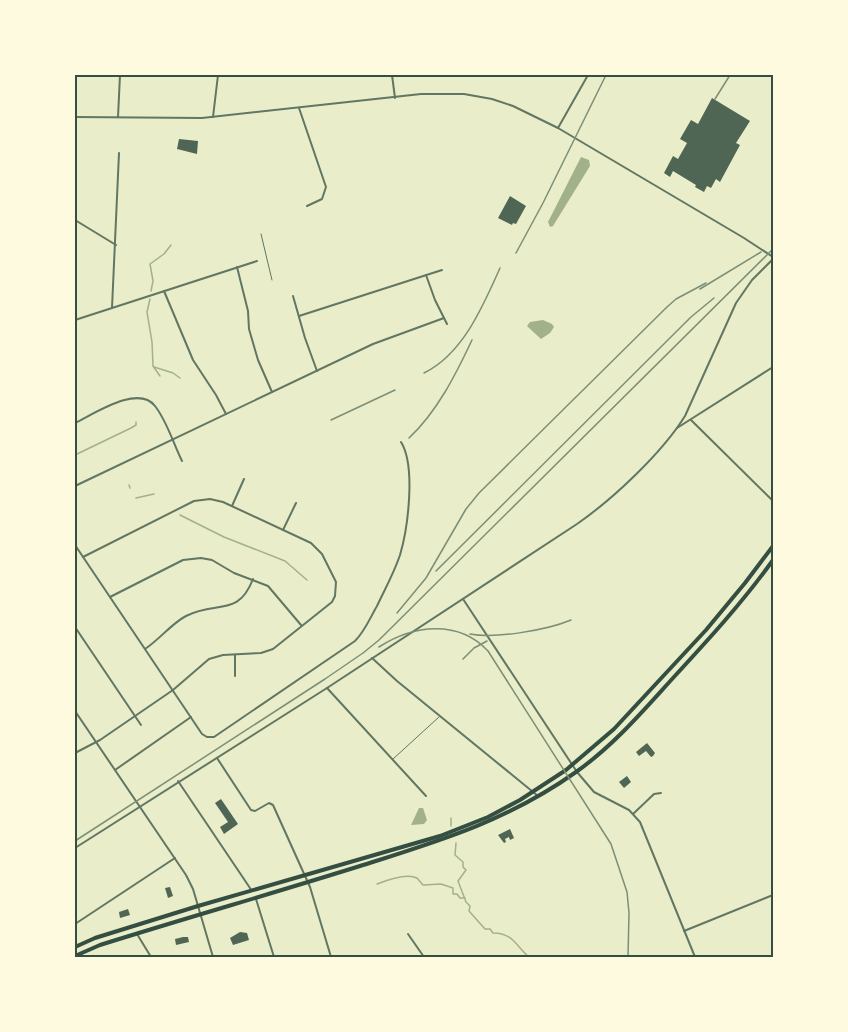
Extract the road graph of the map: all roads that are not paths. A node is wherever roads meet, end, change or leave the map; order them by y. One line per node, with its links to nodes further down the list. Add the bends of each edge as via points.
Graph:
1 (120, 75): 8 (street)
2 (218, 75): 9 (street)
3 (392, 75): 5 (street)
4 (588, 75): 10 (street)
5 (395, 98): 6 (street); 10 (street, via 435,93 478,96 513,106)
6 (299, 108): 9 (street); 12 (street, via 326,187 321,199)
7 (75, 117): 8 (street)
8 (118, 117): 9 (street)
9 (213, 117)
10 (558, 128): 16 (street)
11 (119, 153): 15 (street)
12 (307, 206)
13 (75, 220): 15 (street)
14 (261, 234): 21 (lane)
15 (116, 245): 24 (street)
16 (773, 258): 35 (street, via 736,303)
17 (257, 261): 18 (street)
18 (237, 267): 22 (street); 31 (street, via 249,329)
19 (442, 270): 20 (street)
20 (426, 275): 25 (street); 26 (street)
21 (272, 280)
22 (164, 291): 24 (street); 32 (street, via 193,360)
23 (294, 296): 25 (street)
24 (112, 308): 27 (street)
25 (299, 316): 30 (street)
26 (444, 318): 28 (street); 30 (street, via 373,344)
27 (75, 320)
28 (447, 324)
29 (773, 367): 33 (street)
30 (317, 371): 31 (street)
31 (272, 392): 32 (street)
32 (226, 414): 36 (street)
33 (691, 420): 35 (street); 41 (street)
34 (75, 423): 36 (street, via 130,398 141,397 156,407)
35 (678, 428): 53 (street, via 657,453 589,515)
36 (172, 440): 38 (street); 40 (street)
37 (401, 443): 64 (street, via 409,462 410,481 403,544 394,571 362,633 214,736 205,736)
38 (182, 461)
39 (244, 479): 43 (street)
40 (75, 486)
41 (773, 501)
42 (296, 504): 44 (street)
43 (232, 506): 44 (street); 47 (street, via 213,499 197,500)
44 (283, 530): 54 (street, via 318,549 337,586 332,602)
45 (75, 545): 47 (street)
46 (773, 546): 49 (highway)
47 (83, 556): 52 (street)
48 (773, 560): 51 (highway)
49 (751, 576): 51 (highway); 71 (highway, via 622,721)
50 (253, 579): 52 (street, via 212,560 190,558); 54 (street, via 270,587); 56 (street, via 238,602 187,615)
51 (757, 582): 73 (highway, via 636,720)
52 (110, 597): 56 (street)
53 (463, 599): 58 (street); 71 (street)
54 (302, 626): 57 (street, via 268,651)
55 (75, 627): 63 (street)
56 (146, 649): 61 (street)
57 (235, 655): 59 (street); 61 (street, via 209,659)
58 (372, 658): 60 (street); 65 (street)
59 (235, 675)
60 (327, 688): 69 (street); 70 (street)
61 (173, 690): 63 (street); 64 (street)
62 (75, 711): 67 (street)
63 (135, 716): 66 (street); 67 (street)
64 (191, 717): 72 (street)
65 (440, 717): 70 (lane); 75 (street)
66 (141, 725)
67 (96, 742): 68 (street); 72 (street)
68 (75, 753)
69 (217, 758): 74 (street); 83 (street, via 251,810 272,804)
70 (392, 760): 77 (street)
71 (572, 765): 73 (street); 75 (highway)
72 (115, 770): 79 (street)
73 (577, 772): 78 (highway); 80 (street, via 594,792)
74 (178, 781): 79 (street); 85 (street)
75 (533, 793): 78 (street); 83 (highway, via 447,833)
76 (661, 793): 80 (street, via 654,794)
77 (426, 796)
78 (538, 797): 84 (highway, via 455,836)
79 (140, 806): 81 (street); 82 (street)
80 (633, 814): 91 (street, via 644,830)
81 (75, 848)
82 (175, 858): 88 (street); 90 (street)
83 (305, 876): 84 (street); 85 (highway)
84 (308, 883): 87 (highway); 99 (street)
85 (252, 891): 88 (highway)
86 (773, 895): 91 (street)
87 (256, 899): 89 (highway); 98 (street)
88 (198, 906): 89 (street); 94 (highway)
89 (200, 915): 92 (highway); 97 (street)
90 (75, 924)
91 (684, 931): 101 (street)
92 (137, 934): 95 (highway); 96 (street)
93 (408, 934): 100 (street)
94 (75, 947)
95 (75, 956)
96 (151, 957)
97 (213, 957)
98 (274, 957)
99 (331, 957)
100 (424, 957)
101 (694, 957)

